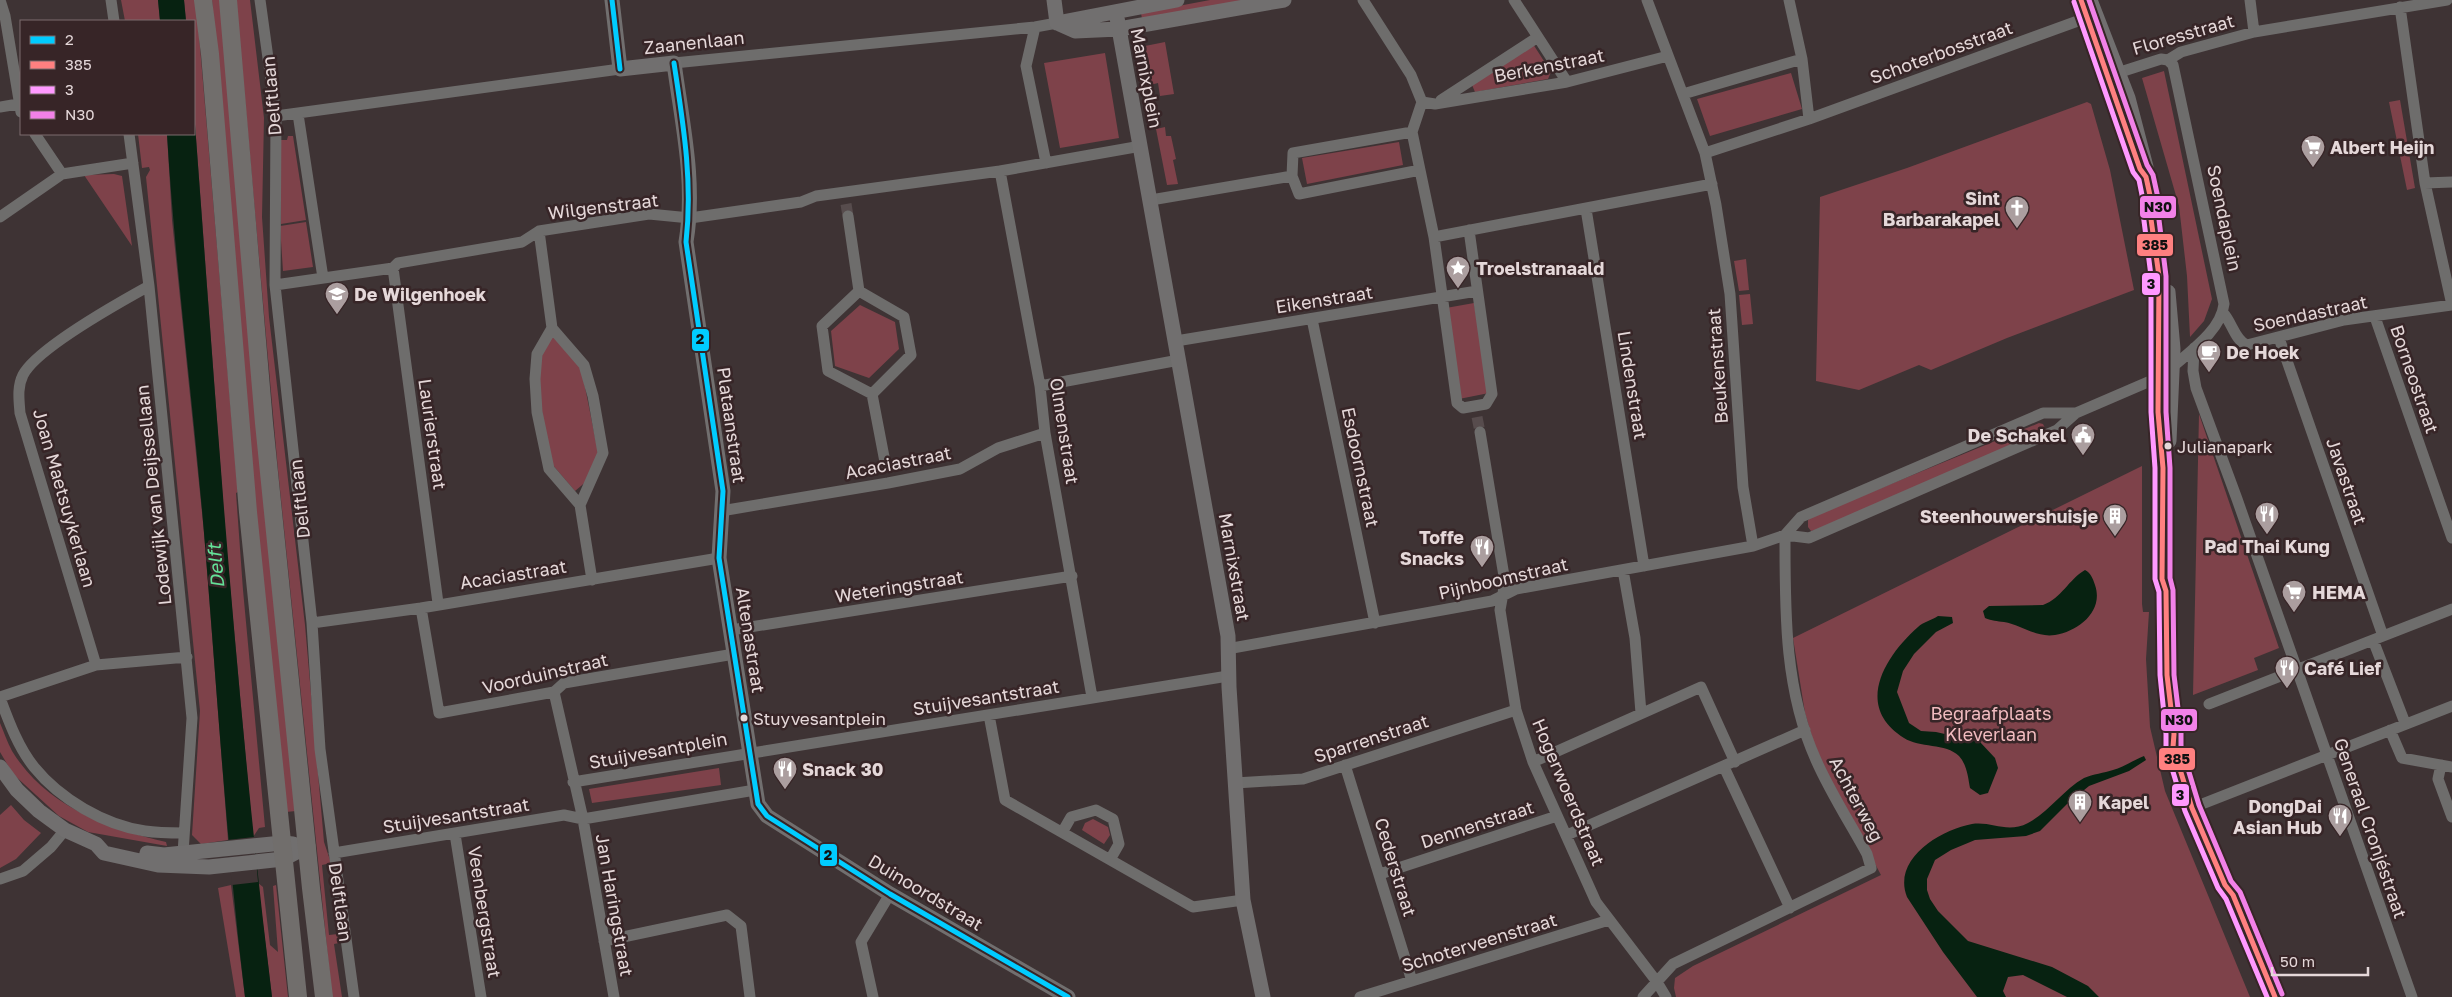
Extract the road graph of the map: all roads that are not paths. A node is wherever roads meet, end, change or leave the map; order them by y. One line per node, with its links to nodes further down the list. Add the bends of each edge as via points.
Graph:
1 (0, 0): 39 (street)
2 (111, 0): 22 (street)
3 (203, 0): 146 (main road, via 248,512)
4 (228, 0): 145 (main road, Delftlaan, via 265,433)
5 (260, 0): 41 (street, Delftlaan)
6 (612, 0): 32 (street)
7 (1054, 0): 23 (street)
8 (1178, 0): 20 (street, Zaanenlaan)
9 (1284, 0): 25 (street, Zaanenlaan)
10 (1363, 0): 36 (street, via 1411,75)
11 (1514, 0): 27 (street)
12 (1647, 0): 28 (street, Beukenstraat)
13 (1789, 0): 29 (street)
14 (2081, 0): 21 (street)
15 (2090, 0): 21 (street)
16 (2250, 0): 26 (street)
17 (2447, 0): 19 (street, Floresstraat)
18 (2381, 5): 19 (street, Floresstraat); 26 (street, Floresstraat)
19 (2400, 7): 55 (street)
20 (1116, 12): 23 (street, Zaanenlaan); 25 (street, Marnixplein)
21 (2091, 16): 33 (street); 42 (street, Schoterbosstraat)
22 (114, 20)
23 (1057, 23): 24 (street, Zaanenlaan); 25 (street, Zaanenlaan, via 1076,31)
24 (1035, 27): 31 (street, Zaanenlaan); 49 (street, via 1026,66)
25 (1119, 30): 46 (street, Marnixplein)
26 (2254, 32): 30 (street, Floresstraat, via 2181,52)
27 (1538, 37): 34 (street); 37 (street, Berkenstraat)
28 (1668, 56): 34 (street, Berkenstraat); 35 (street, Beukenstraat)
29 (1802, 59): 35 (street); 42 (street)
30 (2168, 60): 33 (street, Floresstraat, via 2161,59); 74 (street, Soendaplein, via 2173,65 2215,257 2223,295)
31 (674, 63): 32 (street, Zaanenlaan); 62 (street, Plataanstraat, via 691,186)
32 (620, 69): 40 (street, Zaanenlaan)
33 (2113, 74): 58 (street)
34 (1567, 82): 37 (street, Berkenstraat)
35 (1683, 94): 47 (street, Beukenstraat)
36 (1422, 102): 37 (street, Berkenstraat); 43 (street)
37 (1435, 104)
38 (0, 107): 39 (street)
39 (20, 108)
40 (298, 114): 41 (street, Zaanenlaan); 67 (street, Delftlaan)
41 (276, 116): 68 (street, Delftlaan)
42 (1809, 119): 47 (street, Schoterbosstraat)
43 (1412, 132): 50 (street); 53 (street, via 1293,153)
44 (36, 135): 52 (street)
45 (129, 135): 48 (street, Lodewijk van Deijssellaan)
46 (1141, 146): 49 (street, Marnixplein); 57 (street, Marnixstraat)
47 (1705, 153): 56 (street, Beukenstraat)
48 (133, 163): 52 (street); 69 (street, Lodewijk van Deijssellaan)
49 (1046, 163): 51 (street, Marnixplein)
50 (1420, 170): 53 (street, via 1299,194); 65 (street)
51 (1000, 171): 62 (street, Wilgenstraat, via 845,198 816,196 801,202); 84 (street, Olmenstraat)
52 (62, 174): 61 (street)
53 (1292, 176): 57 (street)
54 (2452, 182): 55 (street)
55 (2426, 183): 73 (street)
56 (1712, 184): 59 (street); 94 (street, Beukenstraat, via 1730,294 1743,487)
57 (1151, 200): 79 (street, Marnixstraat)
58 (2151, 200): 82 (street, via 2156,210 2167,275); 83 (street)
59 (1586, 209): 63 (street); 96 (street, Lindenstraat)
60 (848, 216): 70 (street)
61 (0, 217)
62 (690, 218): 64 (street, Wilgenstraat, via 649,214); 91 (street, Plataanstraat, via 686,242 723,491)
63 (1469, 230): 65 (street); 71 (street)
64 (539, 231): 66 (street, Wilgenstraat, via 522,242 398,263); 77 (street)
65 (1434, 237): 72 (street)
66 (394, 268): 67 (street, Wilgenstraat); 101 (street, Laurierstraat)
67 (323, 278): 68 (street, Wilgenstraat)
68 (275, 284): 104 (street, Delftlaan)
69 (149, 286): 110 (street, Lodewijk van Deijssellaan); 111 (street, Joan Maetsuykerlaan, via 108,309 34,359 22,376 18,394 20,413)
70 (859, 291): 85 (street, via 904,317 911,355); 85 (street, via 822,326 828,371)
71 (1477, 291): 72 (street, Eikenstraat); 72 (street, via 1492,394 1476,412 1457,403)
72 (1440, 297): 76 (street, Eikenstraat)
73 (2452, 305): 75 (street, Soendastraat)
74 (2223, 313): 78 (street, Soendastraat, via 2244,344); 80 (street)
75 (2375, 317): 78 (street, Soendastraat, via 2344,320); 93 (street, Borneostraat)
76 (1312, 318): 79 (street, Eikenstraat); 105 (street, Esdoornstraat)
77 (552, 328): 90 (street, via 537,354 537,412 549,469); 90 (street, via 584,365 603,453)
78 (2279, 338): 107 (street, Javastraat)
79 (1176, 341): 81 (street, Marnixstraat)
80 (2194, 348): 82 (street); 112 (street, via 2196,388)
81 (1179, 360): 84 (street); 108 (street, Marnixstraat, via 1228,636)
82 (2172, 367): 83 (street)
83 (2165, 383): 86 (street, Pijnboomstraat, via 2148,382); 135 (street, via 2158,412 2163,468 2162,579 2166,590 2167,675 2173,747)
84 (1040, 386): 88 (street, Olmenstraat)
85 (872, 394): 89 (street)
86 (2076, 413): 92 (street, Pijnboomstraat, via 2057,430 1809,538); 92 (street, Pijnboomstraat, via 2042,413 1802,517)
87 (1480, 432): 100 (street, Hogerwoerdstraat, via 1505,582)
88 (1046, 433): 91 (street, Acaciastraat, via 998,448 960,469 887,479); 98 (street, Olmenstraat)
89 (884, 462)
90 (580, 505): 99 (street)
91 (720, 518): 95 (street, Altenastraat)
92 (1785, 535): 94 (street, Pijnboomstraat); 123 (street, Achterweg, via 1787,647 1797,706)
93 (2452, 538)
94 (1753, 546): 96 (street, Pijnboomstraat)
95 (719, 558): 99 (street, Acaciastraat); 106 (street, Altenastraat)
96 (1644, 566): 97 (street, Pijnboomstraat)
97 (1623, 570): 100 (street, Pijnboomstraat, via 1516,589); 120 (street)
98 (1072, 576): 106 (street, Weteringstraat); 116 (street, Olmenstraat)
99 (592, 580): 101 (street, Acaciastraat)
100 (1502, 596): 105 (street, Pijnboomstraat, via 1492,601); 119 (street, Hogerwoerdstraat, via 1500,610)
101 (438, 603): 102 (street, Acaciastraat)
102 (421, 608): 104 (street, Acaciastraat); 114 (street, Voorduinstraat, via 438,713)
103 (2452, 609): 107 (street)
104 (312, 623): 147 (street, Delftlaan, via 320,749)
105 (1375, 623): 108 (street, Pijnboomstraat)
106 (731, 630): 109 (street, Altenastraat)
107 (2378, 638): 112 (street); 122 (street, Javastraat)
108 (1227, 649): 113 (street, Marnixstraat)
109 (734, 654): 114 (street, Voorduinstraat, via 564,683); 125 (street, Altenastraat)
110 (187, 657): 111 (street); 142 (street, Lodewijk van Deijssellaan, via 192,718)
111 (96, 665): 115 (street)
112 (2297, 671): 117 (street); 126 (street, Generaal Cronjéstraat)
113 (1228, 676): 116 (street, Stuijvesantstraat); 133 (street, Marnixstraat)
114 (554, 692): 132 (street, Jan Haringstraat)
115 (0, 697): 142 (street, via 21,747 53,787 110,821 145,831)
116 (1092, 697): 121 (street, Stuijvesantstraat)
117 (2209, 704)
118 (2452, 706): 122 (street)
119 (1516, 710): 127 (street, Hogerwoerdstraat); 129 (street, Sparrenstraat)
120 (1641, 713): 127 (street); 128 (street, via 1701,687)
121 (989, 715): 125 (street, Stuijvesantstraat); 141 (street, via 1005,800)
122 (2405, 724): 124 (street)
123 (1805, 730): 128 (street); 154 (street, Achterweg, via 1816,759 1872,865 1869,870)
124 (2390, 730): 126 (street); 130 (street, via 2402,758)
125 (750, 752): 132 (street, Stuijvesantplein); 134 (street, Altenastraat)
126 (2326, 756): 135 (street); 172 (street, Generaal Cronjéstraat)
127 (1533, 762): 137 (street, Hogerwoerdstraat)
128 (1729, 764): 144 (street); 154 (street)
129 (1344, 765): 133 (street, Sparrenstraat, via 1302,779); 150 (street, Cederstraat)
130 (2446, 766): 138 (street, via 2438,778)
131 (0, 767): 140 (street, via 17,790)
132 (573, 782): 139 (street, Jan Haringstraat)
133 (1235, 783): 153 (street, Marnixstraat)
134 (755, 790): 136 (street, Altenastraat, via 758,804); 139 (street)
135 (2196, 806): 171 (street, via 2225,885 2233,895)
136 (766, 816): 152 (street, Duinoordstraat)
137 (1557, 816): 144 (street, Hogerwoerdstraat); 150 (street, Dennenstraat)
138 (2452, 818)
139 (583, 819): 143 (street, Stuijvesantstraat, via 564,815); 156 (street, Jan Haringstraat)
140 (65, 830): 149 (street, via 96,844); 151 (street, via 23,872)
141 (1063, 831): 148 (street); 148 (street, via 1071,817 1096,810 1113,819 1118,844)
142 (184, 834): 149 (street, Lodewijk van Deijssellaan)
143 (454, 834): 147 (street, Stuijvesantstraat); 162 (street, Veenbergstraat)
144 (1567, 835): 155 (street, Hogerwoerdstraat, via 1596,902)
145 (308, 846): 146 (street, Delftlaan); 160 (main road, Delftlaan)
146 (282, 851): 149 (street, via 254,846 228,848); 149 (street, via 256,862 230,866); 159 (main road)
147 (334, 853): 161 (street, Delftlaan)
148 (1111, 858): 153 (street, via 1193,907)
149 (183, 860)
150 (1380, 874): 157 (street, Cederstraat)
151 (0, 879)
152 (890, 894): 165 (street, via 861,942); 166 (street, Duinoordstraat)
153 (1243, 900): 167 (street, Marnixstraat)
154 (1790, 908): 158 (street, Achterweg, via 1673,964)
155 (1608, 920): 157 (street, Schoterveenstraat); 158 (street, Hogerwoerdstraat)
156 (604, 941): 163 (street, Jan Haringstraat); 164 (street, via 727,915 741,926)
157 (1412, 981): 168 (street, Schoterveenstraat)
158 (1657, 982): 169 (street, Achterweg); 170 (street, Hogerwoerdstraat)
159 (298, 997)
160 (324, 997)
161 (354, 997)
162 (481, 997)
163 (614, 997)
164 (750, 997)
165 (873, 997)
166 (1068, 997)
167 (1263, 997)
168 (1360, 997)
169 (1643, 997)
170 (1666, 997)
171 (2275, 997)
172 (2412, 997)

